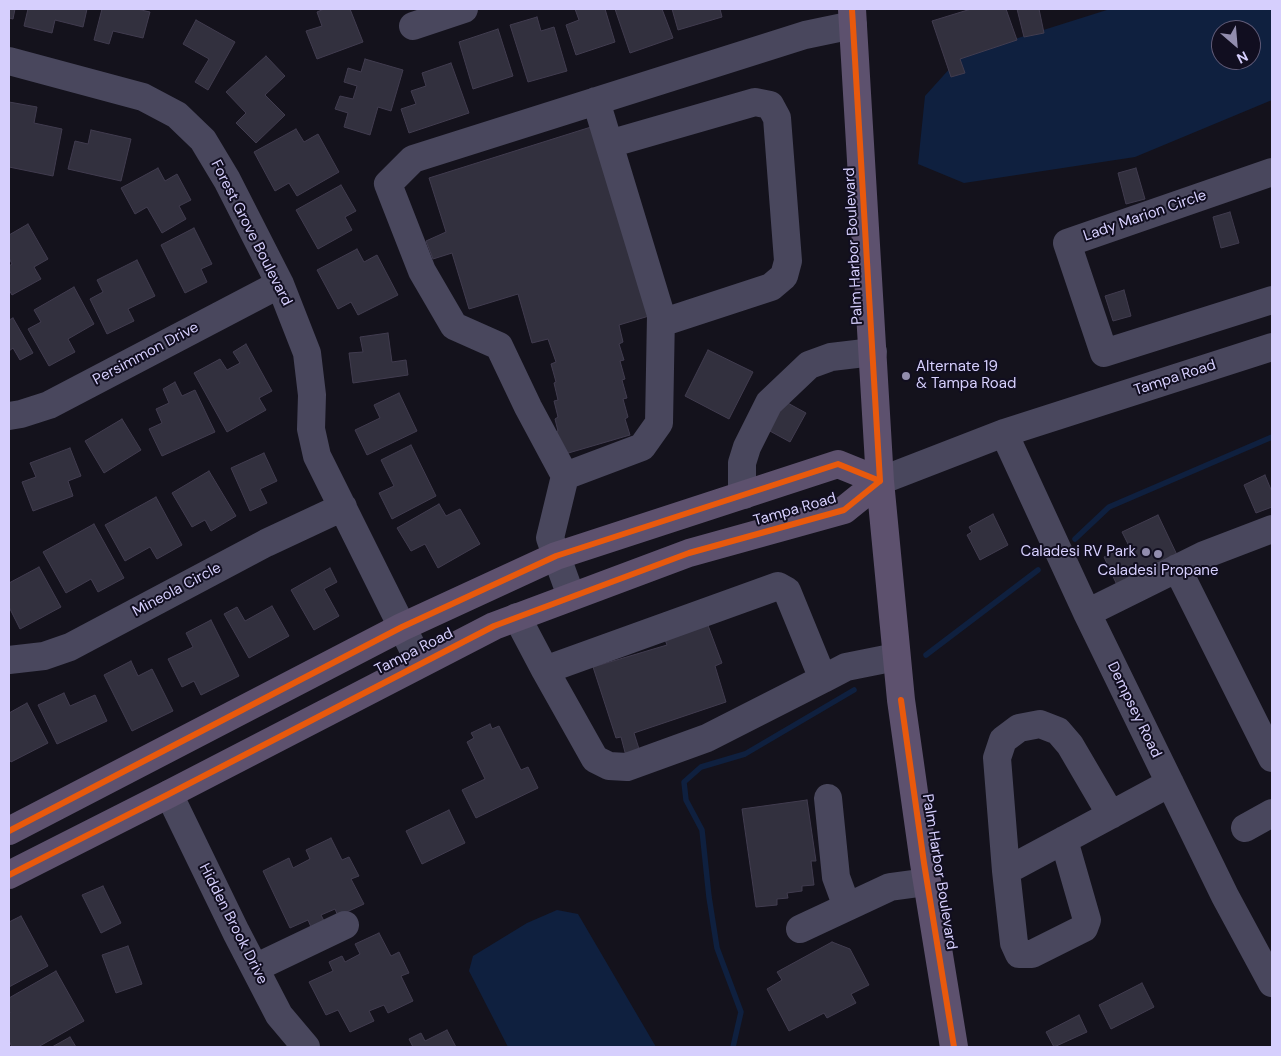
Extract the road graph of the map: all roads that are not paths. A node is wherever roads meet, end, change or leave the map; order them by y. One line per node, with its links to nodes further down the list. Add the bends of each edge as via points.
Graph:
1 (464, 9): 3 (street)
2 (853, 17): 5 (street); 12 (main road, Palm Harbor Boulevard)
3 (412, 26)
4 (9, 61): 8 (street, Forest Grove Boulevard, via 143,97 177,115 203,140)
5 (596, 101): 6 (street); 15 (street, via 413,159 388,184 422,271 454,326 499,346)
6 (609, 144): 10 (street); 10 (street, via 755,102 770,105 777,118 788,261 784,276 771,287)
7 (1272, 172): 9 (street, Lady Marion Circle, via 1067,242 1104,353)
8 (280, 284): 13 (street, Persimmon Drive, via 49,405); 18 (street, Forest Grove Boulevard, via 307,353 312,395 310,429 317,456)
9 (1272, 300)
10 (661, 322): 15 (street, via 659,423 642,447)
11 (1272, 347): 14 (street, Tampa Road)
12 (873, 352): 16 (main road, Palm Harbor Boulevard); 17 (street, via 831,357 810,365 769,404 742,463)
13 (9, 416)
14 (1004, 434): 16 (street, Tampa Road); 23 (street, Dempsey Road)
15 (565, 476): 20 (street, via 550,538)
16 (880, 481): 17 (main road, Tampa Road, via 838,464); 22 (main road, Tampa Road, via 844,510 689,554); 26 (main road, Palm Harbor Boulevard)
17 (744, 495): 20 (main road, Tampa Road)
18 (342, 507): 25 (street, Forest Grove Boulevard); 27 (street, Mineola Circle, via 266,543 70,647 44,656)
19 (1272, 529): 21 (street)
20 (556, 556): 22 (street); 25 (main road, Tampa Road)
21 (1177, 568): 23 (street); 31 (street)
22 (571, 596): 24 (main road, Tampa Road)
23 (1086, 613): 32 (street, Dempsey Road)
24 (517, 618): 28 (main road, Tampa Road); 29 (street)
25 (402, 627): 28 (street, Forest Grove Boulevard); 38 (main road, Tampa Road)
26 (896, 657): 30 (street, via 846,667); 42 (main road, Palm Harbor Boulevard)
27 (9, 660)
28 (420, 663): 33 (main road, Tampa Road)
29 (545, 670): 30 (street, via 596,758 609,766 626,767 707,738); 30 (street, via 778,586 787,591)
30 (823, 679)
31 (1272, 758)
32 (1170, 783): 36 (street); 47 (street, Dempsey Road)
33 (169, 794): 41 (main road, Tampa Road); 46 (street, Hidden Brook Drive)
34 (828, 798): 43 (street, via 836,876)
35 (1272, 812): 37 (street)
36 (1111, 815): 39 (street); 40 (street, via 1070,744 1058,731 1040,724 1019,728 1004,740 998,758)
37 (1245, 828)
38 (9, 831)
39 (1064, 840): 40 (street); 40 (street, via 1087,920 1084,928 1032,954 1019,954 1014,943)
40 (1006, 871)
41 (9, 875)
42 (927, 882): 43 (street, via 890,887); 49 (main road, Palm Harbor Boulevard)
43 (847, 907): 45 (street)
44 (345, 925): 46 (street)
45 (800, 930)
46 (255, 968): 48 (street, Hidden Brook Drive, via 279,1016)
47 (1272, 983)
48 (306, 1047)
49 (954, 1047)

